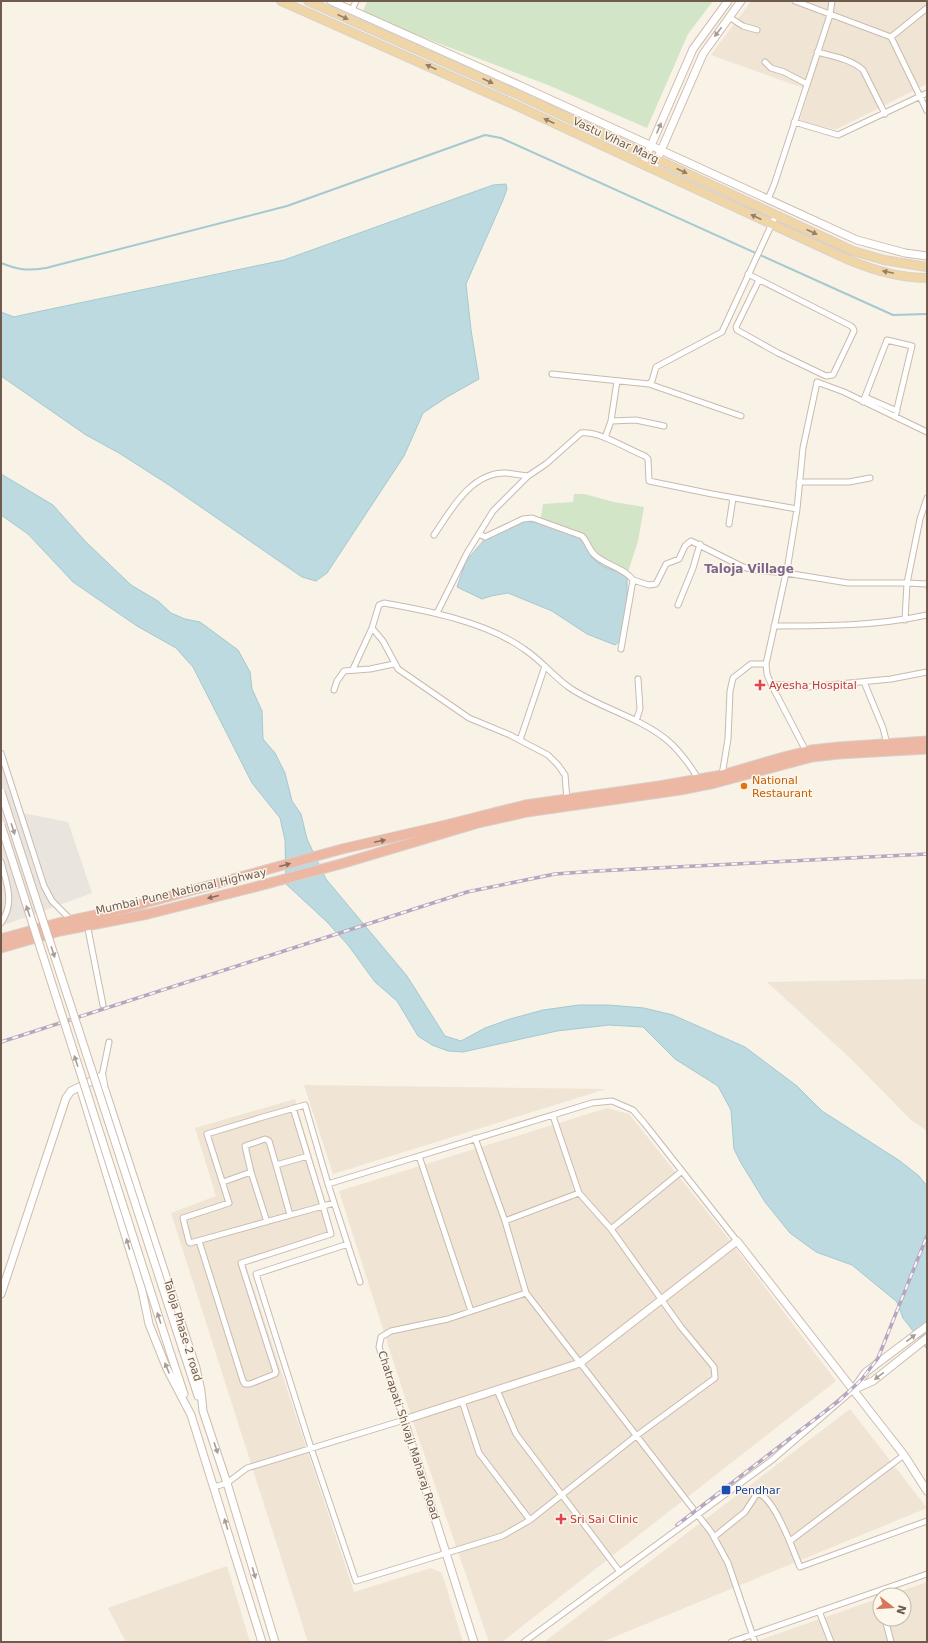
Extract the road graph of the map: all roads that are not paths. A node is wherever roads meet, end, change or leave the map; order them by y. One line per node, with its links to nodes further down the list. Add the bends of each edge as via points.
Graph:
1 (281, 1): 27 (main road, one-way to 1)
2 (308, 1): 25 (main road, Vastu Vihar Marg, one-way to 25)
3 (331, 1): 10 (street)
4 (356, 1): 10 (street)
5 (728, 1): 23 (street, one-way to 5, via 694,49)
6 (741, 1): 12 (street)
7 (795, 1): 11 (street)
8 (832, 1): 11 (street)
9 (927, 8): 14 (street)
10 (352, 10): 23 (street)
11 (830, 15): 14 (street); 15 (street)
12 (729, 17): 13 (street, via 743,26); 24 (street, one-way to 24, via 699,60)
13 (757, 30)
14 (891, 37): 19 (street)
15 (817, 52): 17 (street); 21 (street, via 860,67)
16 (765, 62): 17 (street, via 771,68)
17 (807, 84): 22 (street)
18 (927, 93): 19 (street)
19 (920, 97): 20 (street); 21 (street)
20 (927, 111)
21 (885, 114): 22 (street, via 838,136)
22 (794, 122): 29 (street)
23 (651, 145): 24 (street); 25 (street)
24 (661, 150): 26 (street); 29 (street)
25 (648, 154): 26 (main road, Vastu Vihar Marg); 27 (street)
26 (657, 159): 28 (street); 30 (main road, Vastu Vihar Marg, one-way to 30)
27 (643, 164): 28 (main road)
28 (653, 169): 31 (main road, one-way to 28)
29 (768, 199): 32 (street, via 857,240 904,254)
30 (776, 215): 31 (street); 33 (main road, Vastu Vihar Marg, one-way to 33, via 868,256)
31 (772, 225): 34 (street); 35 (main road, one-way to 31, via 865,267)
32 (927, 256)
33 (927, 267)
34 (748, 274): 36 (street); 39 (street, via 722,332 656,367)
35 (927, 278)
36 (759, 280): 36 (street, via 853,328 854,331 833,375 828,376 778,353 737,330 736,327)
37 (552, 374): 38 (street)
38 (617, 381): 39 (street); 44 (street)
39 (649, 384): 42 (street)
40 (864, 399): 41 (street); 41 (street, via 887,340 912,346); 43 (street); 50 (street, via 817,382 803,448)
41 (897, 411): 43 (street)
42 (741, 416)
43 (895, 417): 46 (street)
44 (611, 421): 45 (street, via 636,420); 47 (street)
45 (664, 426)
46 (927, 432)
47 (605, 438): 48 (street, via 588,432 581,433 546,464); 51 (street, via 645,456 648,459 649,481)
48 (528, 476): 55 (street, via 493,511); 56 (street, via 506,473 476,482 462,495)
49 (870, 478): 50 (street, via 849,482)
50 (799, 482): 53 (street)
51 (733, 498): 53 (street); 54 (street)
52 (927, 498): 60 (street, via 920,519)
53 (797, 509): 58 (street)
54 (729, 524)
55 (479, 534): 59 (street, via 485,537 523,519 540,520 582,536 592,552 603,561 628,573); 63 (street)
56 (434, 535)
57 (700, 544): 58 (street, via 743,567); 59 (street, via 691,541 685,546 679,559 666,564 656,584 649,585); 62 (street)
58 (786, 573): 60 (street, via 848,583); 66 (street)
59 (633, 580): 68 (street)
60 (907, 583): 61 (street); 65 (street)
61 (927, 584)
62 (678, 605)
63 (437, 613): 67 (street, via 382,603 379,605); 71 (street, via 492,631 524,648)
64 (927, 615): 65 (street)
65 (905, 620): 66 (street, via 864,625)
66 (774, 626): 70 (street)
67 (372, 628): 69 (street, via 383,641); 72 (street)
68 (621, 648)
69 (394, 664): 72 (street, via 370,669); 79 (street, via 470,718)
70 (766, 664): 76 (street); 85 (street, via 751,664 733,678)
71 (546, 666): 78 (street, via 570,688); 79 (street)
72 (353, 669): 77 (street, via 344,671)
73 (927, 672): 75 (street)
74 (638, 679): 78 (street, via 640,709)
75 (864, 682): 76 (street, via 808,687); 81 (street)
76 (771, 684): 84 (street)
77 (334, 690)
78 (636, 721): 86 (street, via 665,738 676,748)
79 (520, 740): 88 (street, via 548,755 558,765 565,776)
80 (927, 741): 81 (highway)
81 (887, 744): 84 (highway, via 838,747)
82 (927, 748): 84 (highway)
83 (1, 753): 91 (street, via 44,886 52,901)
84 (808, 755): 85 (highway, via 780,758); 86 (highway)
85 (722, 775): 86 (highway)
86 (700, 782): 88 (highway)
87 (1, 792): 135 (street, one-way to 135, bridge)
88 (568, 802): 92 (highway, Mumbai Pune National Highway, one-way to 92, via 478,823 344,863 148,914); 92 (highway, Mumbai Pune National Highway, one-way to 88, via 127,908 342,849 519,806)
89 (1, 825): 136 (street, one-way to 89, bridge)
90 (1, 862): 93 (street, via 10,891 10,902)
91 (71, 920): 92 (highway, Mumbai Pune National Highway); 94 (highway, Mumbai Pune National Highway)
92 (87, 922): 95 (highway, Mumbai Pune National Highway); 96 (street)
93 (1, 923)
94 (1, 939)
95 (1, 948)
96 (103, 1005)
97 (109, 1042): 98 (street, Taloja Phase 2 road)
98 (102, 1076): 99 (street); 135 (street, Taloja Phase 2 road, via 196,1368)
99 (80, 1087): 122 (street, via 71,1091 66,1098); 136 (street, Taloja Phase 2 road, one-way to 99, via 167,1369 149,1324 142,1290)
100 (293, 1108): 103 (street); 108 (street, via 207,1134); 109 (street, via 305,1105)
101 (553, 1116): 102 (street); 107 (street, via 592,1103 612,1101 633,1110); 110 (street)
102 (475, 1138): 104 (street); 114 (street)
103 (308, 1156): 105 (street); 112 (street)
104 (419, 1156): 109 (street); 126 (street)
105 (276, 1165): 106 (street, via 269,1141 265,1139 245,1146); 113 (street)
106 (251, 1172): 108 (street); 115 (street)
107 (682, 1172): 116 (street); 118 (street)
108 (223, 1182): 117 (street, via 229,1204 182,1219 189,1243)
109 (328, 1184): 111 (street)
110 (579, 1193): 114 (street); 116 (street)
111 (334, 1203): 112 (street); 119 (street)
112 (324, 1206): 113 (street); 125 (street, via 331,1234 241,1263)
113 (290, 1215): 115 (street)
114 (505, 1221): 121 (street)
115 (267, 1222): 117 (street)
116 (610, 1229): 123 (street)
117 (199, 1241): 130 (street, via 245,1384 276,1374)
118 (737, 1241): 123 (street); 133 (street)
119 (348, 1244): 120 (street); 124 (street, via 256,1274)
120 (360, 1282)
121 (526, 1293): 126 (street); 131 (street)
122 (1, 1294)
123 (661, 1300): 131 (street); 138 (street, via 714,1367 714,1378)
124 (264, 1301): 125 (street); 129 (street)
125 (254, 1304): 130 (street)
126 (471, 1311): 137 (street, Chatrapati Shivaji Maharaj Road, via 448,1319 391,1331 381,1337 379,1347)
127 (927, 1326): 133 (street, one-way to 127, via 866,1372)
128 (927, 1338): 133 (street, one-way to 133, via 872,1380)
129 (280, 1350): 130 (street); 139 (street)
130 (270, 1353)
131 (580, 1363): 132 (street); 138 (street)
132 (497, 1390): 134 (street); 144 (street, via 516,1434)
133 (853, 1390): 140 (street); 145 (street, via 772,1460)
134 (462, 1401): 137 (street); 146 (street, via 478,1453)
135 (203, 1411): 141 (street, Taloja Phase 2 road, one-way to 141)
136 (190, 1415): 142 (street, Taloja Phase 2 road)
137 (404, 1420): 139 (street); 150 (street, Chatrapati Shivaji Maharaj Road)
138 (636, 1436): 144 (street); 145 (street)
139 (311, 1448): 141 (street, via 247,1468); 150 (street, via 356,1581)
140 (904, 1455): 143 (street); 149 (street)
141 (227, 1483): 142 (street); 159 (street, Taloja Phase 2 road, one-way to 159)
142 (214, 1487): 158 (street, Taloja Phase 2 road, one-way to 142)
143 (927, 1491)
144 (562, 1494): 146 (street); 151 (street)
145 (697, 1513): 148 (street); 151 (street)
146 (530, 1520): 150 (street, via 502,1536)
147 (927, 1521): 149 (street, via 800,1568)
148 (714, 1536): 149 (street, via 745,1512 756,1495 760,1494 770,1502); 157 (street, via 728,1563)
149 (790, 1541)
150 (447, 1554): 160 (street, Chatrapati Shivaji Maharaj Road)
151 (620, 1572): 161 (street)
152 (927, 1574): 153 (street)
153 (895, 1587)
154 (872, 1595): 155 (street)
155 (819, 1611): 157 (street); 164 (street)
156 (887, 1627): 165 (street)
157 (752, 1634): 162 (street); 163 (street)
158 (262, 1642)
159 (275, 1642)
160 (474, 1642)
161 (524, 1642)
162 (731, 1642)
163 (755, 1642)
164 (831, 1642)
165 (891, 1642)

